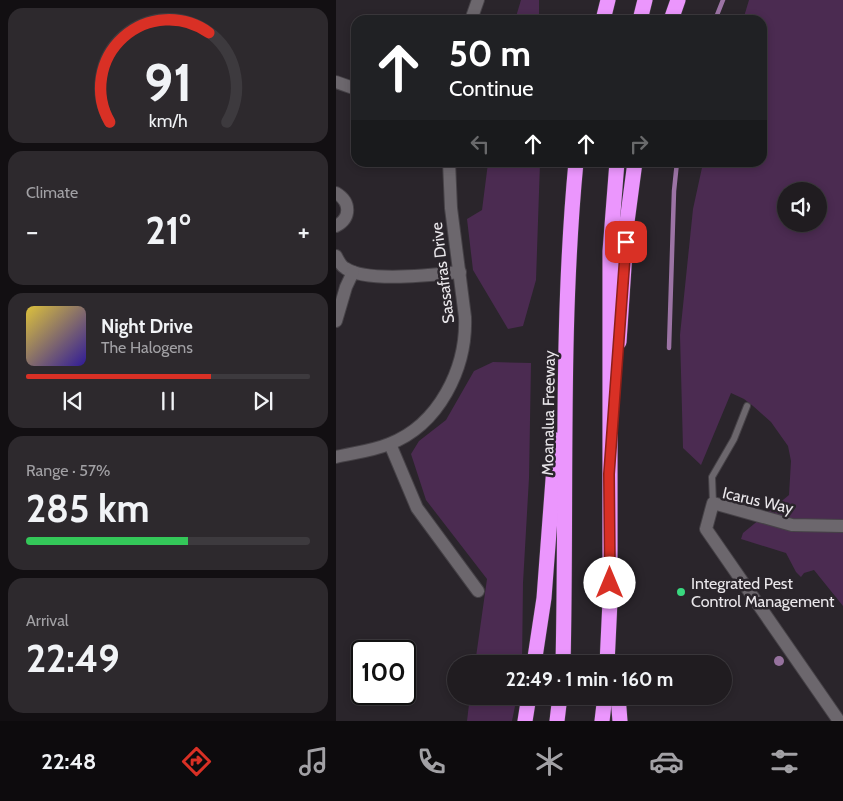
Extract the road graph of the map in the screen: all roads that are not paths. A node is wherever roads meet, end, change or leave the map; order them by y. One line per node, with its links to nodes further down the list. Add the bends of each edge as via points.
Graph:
1 (478, 0): 5 (street)
2 (608, 0): 6 (highway)
3 (646, 0): 7 (highway)
4 (677, 0): 8 (highway)
5 (472, 15)
6 (604, 15)
7 (642, 15)
8 (672, 15)
9 (336, 82): 10 (street)
10 (351, 87)
11 (449, 167): 19 (street, Sassafras Drive)
12 (576, 167): 20 (highway, Moanalua Freeway)
13 (617, 167): 25 (highway, via 610,251)
14 (634, 167): 25 (highway)
15 (336, 193): 16 (street, via 348,210 344,220)
16 (336, 226)
17 (336, 256): 18 (street, via 344,268)
18 (353, 272): 19 (street, via 391,277); 21 (street)
19 (460, 272): 23 (street, Sassafras Drive, via 466,331 461,361 448,389 423,423)
20 (567, 309): 30 (highway, via 544,598); 31 (highway, Moanalua Freeway)
21 (336, 321)
22 (747, 406): 26 (lane, via 734,439 712,478)
23 (390, 444): 24 (street, Sassafras Drive); 28 (street, via 417,508)
24 (336, 457)
25 (609, 474): 29 (highway)
26 (714, 503): 27 (street, Icarus Way, via 792,525); 42 (street, Icarus Way, via 706,529)
27 (843, 526)
28 (478, 591)
29 (610, 601): 32 (highway); 33 (highway)
30 (535, 655)
31 (563, 655)
32 (607, 655)
33 (614, 655)
34 (528, 705): 38 (highway)
35 (559, 705): 39 (highway)
36 (604, 705): 40 (highway)
37 (619, 705): 41 (highway)
38 (525, 721)
39 (557, 721)
40 (602, 721)
41 (620, 721)
42 (839, 721)

